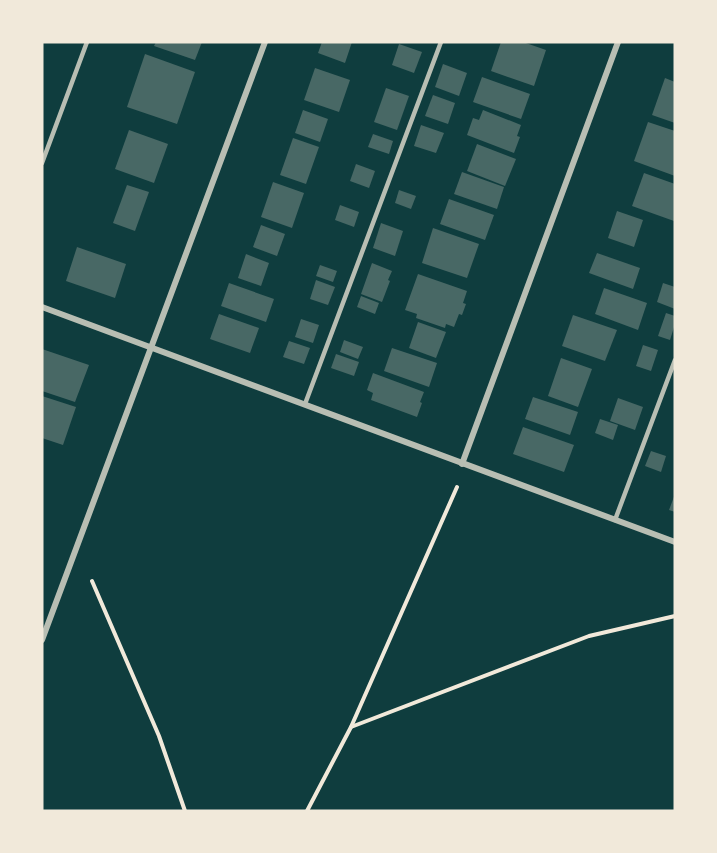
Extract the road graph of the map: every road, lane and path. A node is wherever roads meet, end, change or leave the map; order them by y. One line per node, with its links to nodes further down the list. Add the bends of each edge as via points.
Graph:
1 (87, 42): 5 (lane)
2 (265, 42): 7 (street)
3 (441, 42): 9 (lane)
4 (618, 42): 10 (street)
5 (42, 163)
6 (42, 307): 7 (street)
7 (151, 348): 9 (street); 16 (street)
8 (675, 360): 12 (lane)
9 (306, 404): 10 (street)
10 (462, 464): 12 (street)
11 (457, 487): 17 (path)
12 (615, 520): 13 (street)
13 (675, 542)
14 (92, 580): 18 (path, via 159,736)
15 (675, 616): 17 (path, via 589,636)
16 (42, 640)
17 (351, 727): 19 (path)
18 (185, 811)
19 (307, 811)

